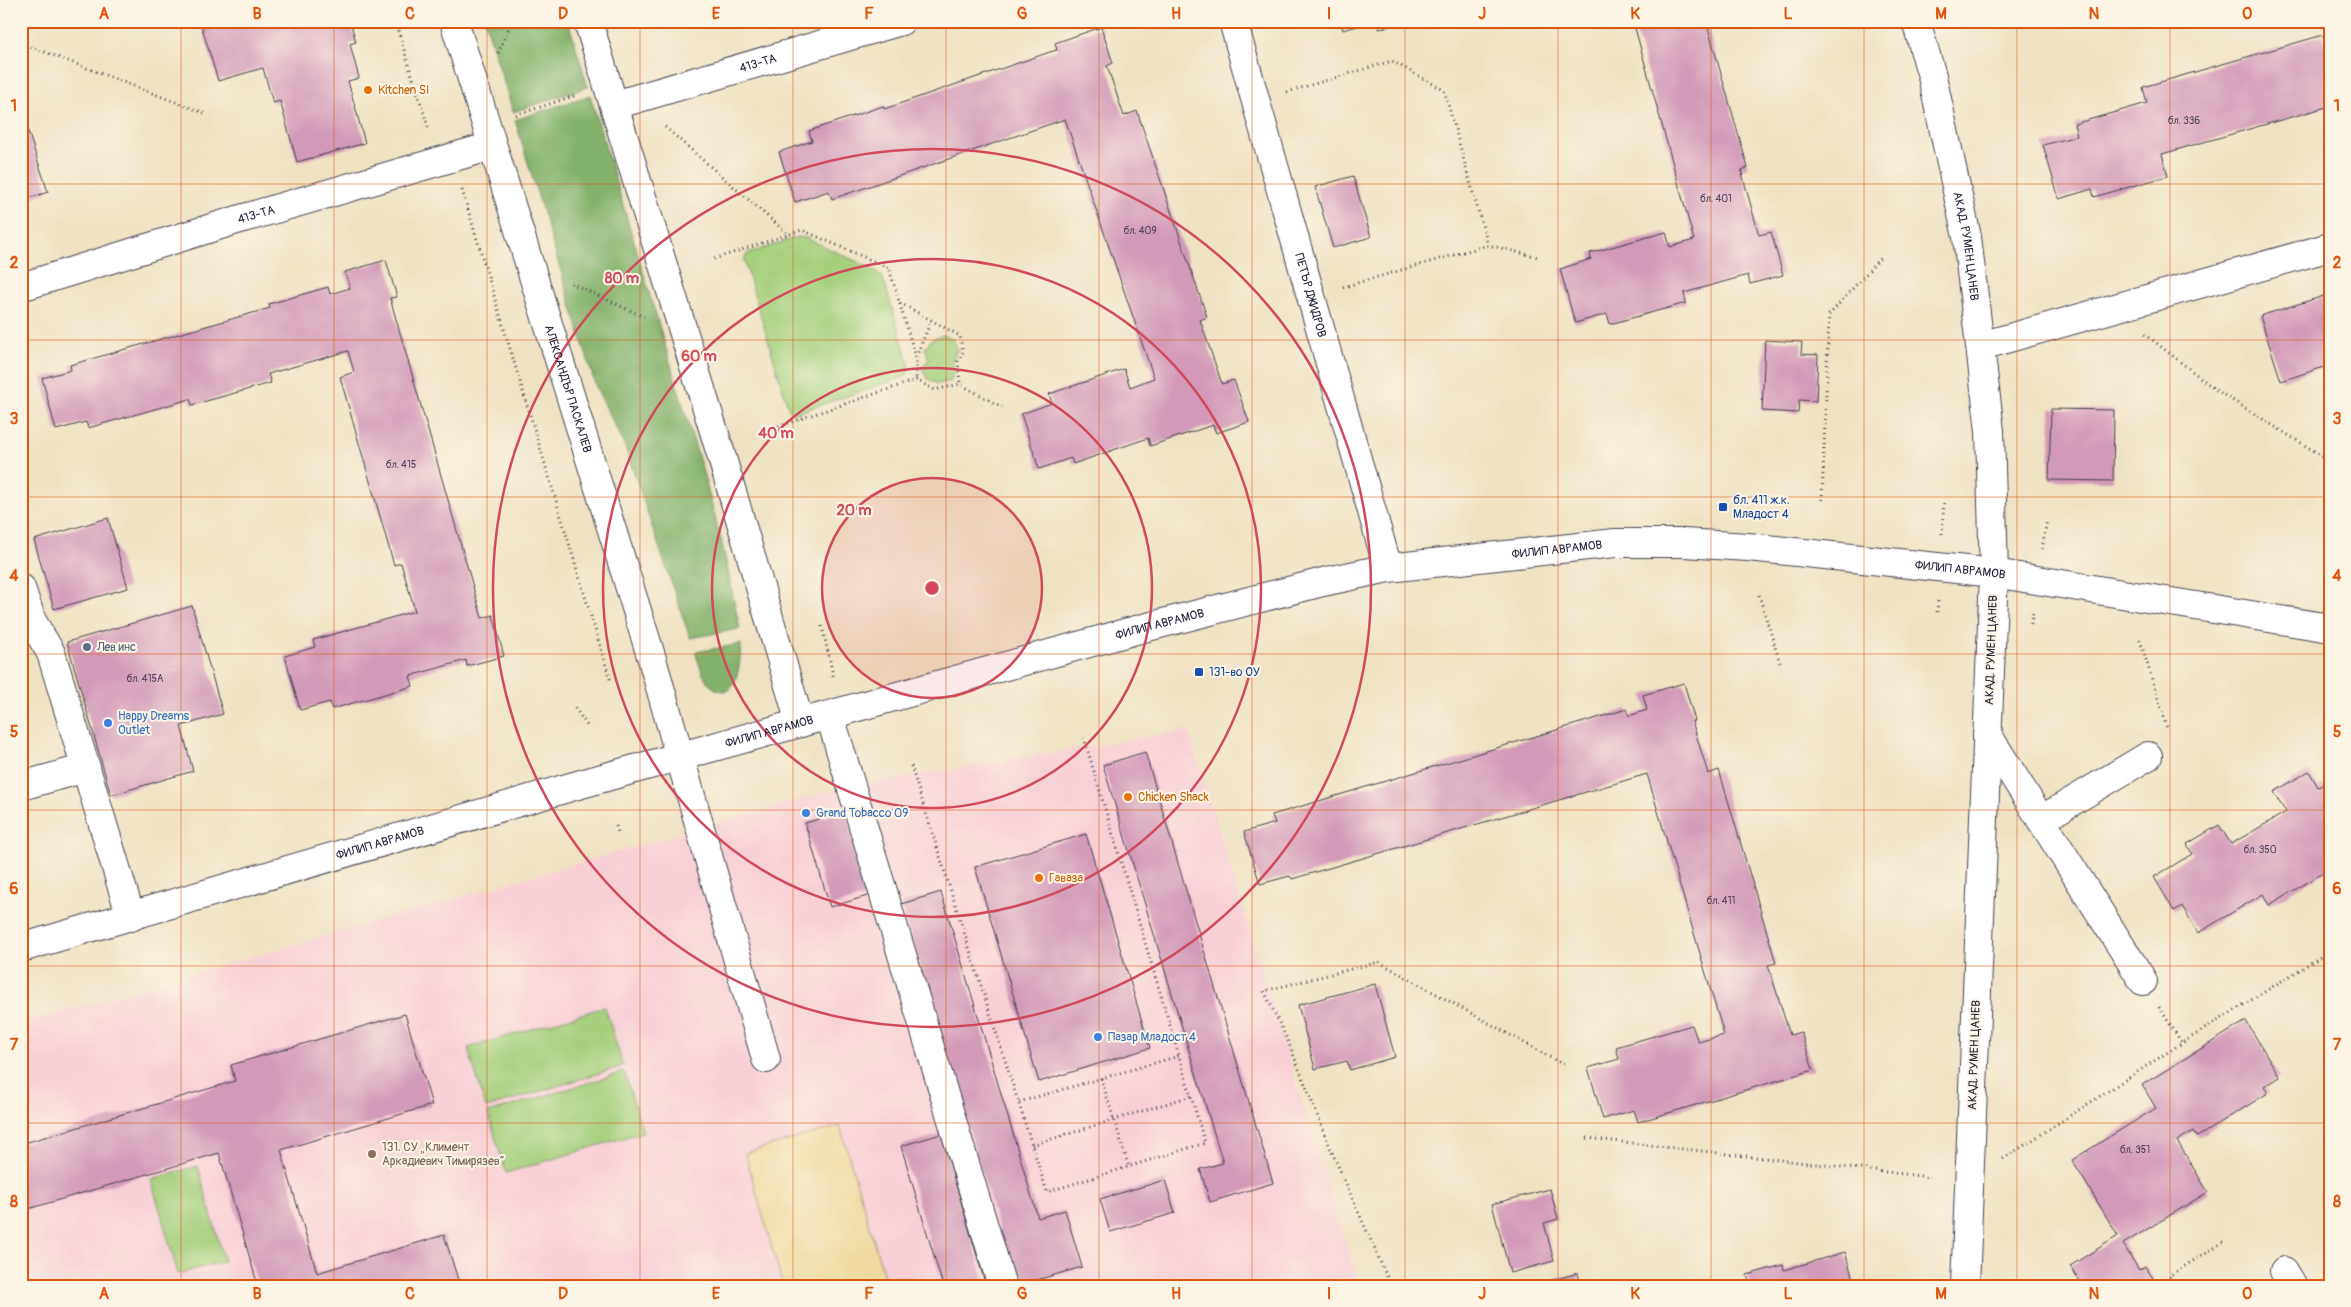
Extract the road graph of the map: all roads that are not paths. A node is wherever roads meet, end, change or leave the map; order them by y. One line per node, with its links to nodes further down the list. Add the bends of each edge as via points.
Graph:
1 (454, 21): 7 (street, АЛЕКСАНДЪР ПАСКАЛЕВ)
2 (588, 21): 6 (street)
3 (901, 21): 6 (street, 413-ТА)
4 (1233, 21): 11 (street, ПЕТЪР ДЖИДРОВ)
5 (1916, 21): 10 (street, АКАД. РУМЕН ЦАНЕВ, via 1932,76 1965,228)
6 (615, 105): 16 (street)
7 (492, 146): 9 (street, 413-ТА, via 237,220); 19 (street, АЛЕКСАНДЪР ПАСКАЛЕВ)
8 (2330, 247): 10 (street)
9 (21, 288)
10 (1981, 346): 12 (street, АКАД. РУМЕН ЦАНЕВ, via 1991,440)
11 (1388, 568): 12 (street, ФИЛИП АВРАМОВ, via 1614,543 1684,543); 15 (street, ФИЛИП АВРАМОВ, via 1136,630)
12 (1994, 573): 14 (street, ФИЛИП АВРАМОВ); 17 (street, АКАД. РУМЕН ЦАНЕВ)
13 (21, 588): 20 (street, via 32,621 51,653)
14 (2330, 628)
15 (830, 716): 16 (street, ФИЛИП АВРАМОВ); 27 (street)
16 (800, 723): 19 (street, ФИЛИП АВРАМОВ)
17 (1987, 734): 22 (street); 28 (street, АКАД. РУМЕН ЦАНЕВ)
18 (2148, 756): 22 (street)
19 (680, 758): 23 (street, ФИЛИП АВРАМОВ, via 581,784); 26 (street, АЛЕКСАНДЪР ПАСКАЛЕВ)
20 (86, 768): 21 (street); 23 (street)
21 (21, 786)
22 (2041, 820): 25 (street)
23 (131, 917): 24 (street, ФИЛИП АВРАМОВ)
24 (21, 948)
25 (2143, 981)
26 (766, 1059)
27 (1002, 1286)
28 (1965, 1286)

